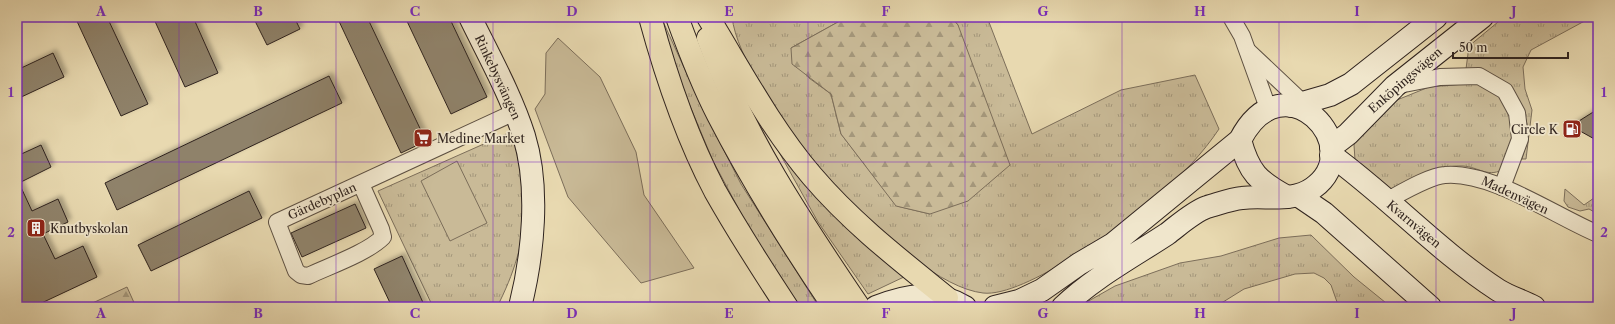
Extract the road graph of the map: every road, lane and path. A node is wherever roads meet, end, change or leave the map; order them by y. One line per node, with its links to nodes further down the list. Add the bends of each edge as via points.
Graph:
1 (470, 17): 13 (main road, Rinkebysvängen)
2 (650, 17): 24 (highway, via 661,58 696,152 715,190)
3 (677, 17): 25 (highway, via 694,62 721,120 799,255)
4 (700, 17): 26 (highway, via 736,103 761,150 816,243)
5 (708, 17): 21 (highway, via 760,105 812,176 850,217)
6 (1231, 17): 9 (street)
7 (1436, 17): 11 (main road, via 1351,84 1330,95)
8 (1482, 17): 10 (main road, Enköpingsvägen)
9 (1247, 50): 11 (street); 12 (street)
10 (1395, 86): 15 (main road, Enköpingsvägen); 17 (street, via 1440,77 1479,76 1505,91 1517,113 1520,139)
11 (1297, 104): 12 (main road); 15 (main road, via 1314,115 1322,124 1328,135)
12 (1268, 108): 14 (main road, via 1246,127)
13 (515, 112): 16 (street, Gärdebyplan); 23 (main road, Rinkebysvängen, via 530,163 534,203)
14 (1240, 140): 18 (main road, via 1244,156 1256,177); 27 (main road, via 1113,244 1042,290 1019,301)
15 (1331, 151): 18 (main road, via 1324,177 1316,186); 19 (main road, Kvarnvägen)
16 (361, 184): 16 (street, Gärdebyplan, via 277,222 296,271 301,275 308,276 376,245 383,237)
17 (1502, 187): 19 (street, Madenvägen, via 1480,178 1444,174 1411,187); 20 (street, Madenvägen)
18 (1293, 197): 28 (main road, via 1242,198 1206,208 1088,286); 29 (main road, via 1324,214)
19 (1386, 201): 30 (main road, Kvarnvägen, via 1499,290)
20 (1598, 234)
21 (956, 302): 22 (main road, via 928,294)
22 (886, 303)
23 (521, 306)
24 (787, 307)
25 (834, 307)
26 (859, 307)
27 (995, 307)
28 (1063, 307)
29 (1430, 307)
30 (1534, 307)

